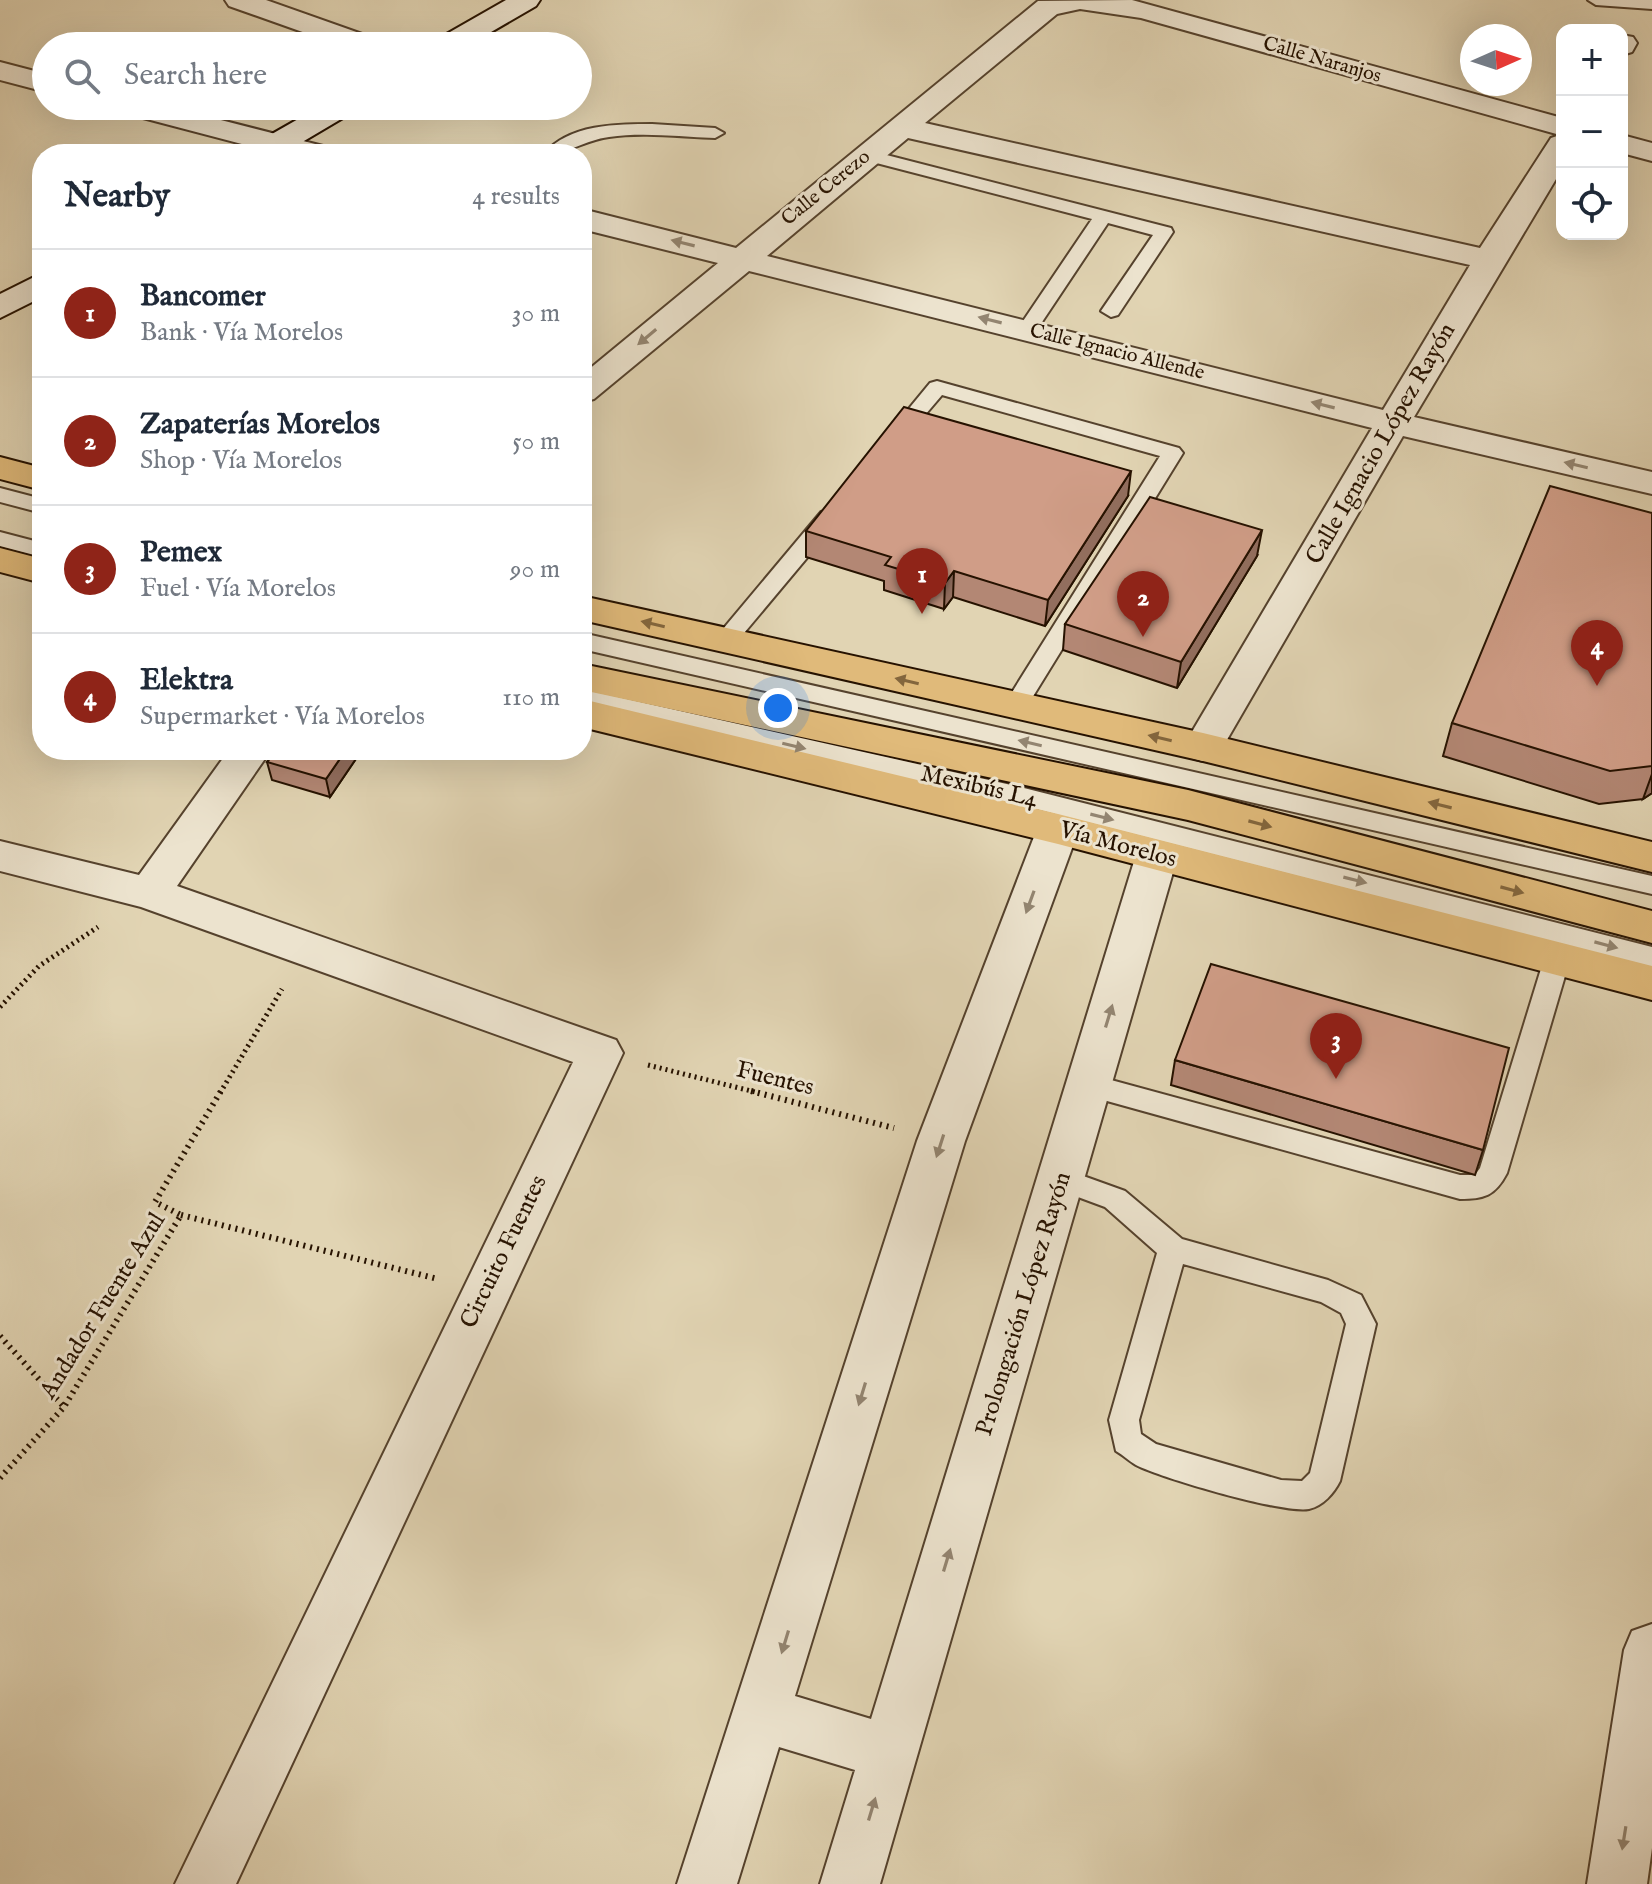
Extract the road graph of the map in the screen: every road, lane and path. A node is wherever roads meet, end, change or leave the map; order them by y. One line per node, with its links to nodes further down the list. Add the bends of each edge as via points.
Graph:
1 (239, 0): 6 (street)
2 (526, 0): 7 (street)
3 (1596, 0): 5 (lane)
4 (1080, 1): 12 (street, Calle Naranjos, via 1143,10); 13 (street, Calle Cerezo, via 1048,7)
5 (1652, 4)
6 (329, 32)
7 (470, 32)
8 (0, 71): 9 (street)
9 (32, 79)
10 (176, 120): 15 (street)
11 (318, 120): 16 (street)
12 (1556, 125)
13 (901, 127): 21 (street, Calle Cerezo); 25 (street)
14 (715, 133): 17 (lane, via 613,131)
15 (252, 144)
16 (277, 144)
17 (569, 144)
18 (1628, 146): 19 (street)
19 (1652, 152)
20 (1556, 154): 25 (street, Calle Ignacio López Rayón)
21 (867, 155): 22 (lane); 24 (street, Calle Cerezo)
22 (1103, 216): 28 (lane, via 1164,232); 29 (lane)
23 (592, 221): 24 (street, Calle Ignacio Allende, one-way to 23)
24 (741, 257): 29 (street, Calle Ignacio Allende, one-way to 24); 30 (street, Calle Cerezo, one-way to 30)
25 (1489, 260): 31 (street, Calle Ignacio López Rayón)
26 (32, 289): 27 (street)
27 (0, 308)
28 (1111, 311)
29 (1027, 330): 31 (street, Calle Ignacio Allende, one-way to 29)
30 (592, 384)
31 (1393, 423): 35 (street, Calle Ignacio Allende, one-way to 31); 48 (street, Calle Ignacio López Rayón)
32 (878, 458): 46 (lane, via 937,387 1172,453)
33 (0, 468): 34 (main road)
34 (32, 476)
35 (1652, 483)
36 (0, 495): 37 (lane)
37 (32, 503)
38 (839, 505): 42 (lane)
39 (0, 539): 40 (lane)
40 (30, 563)
41 (592, 610): 42 (main road, one-way to 41)
42 (726, 640): 46 (main road, one-way to 42)
43 (592, 643): 54 (lane, one-way to 43)
44 (592, 679): 56 (main road, one-way to 56, via 1188,805)
45 (592, 699): 58 (lane, Mexibús L4, one-way to 58, via 1020,796)
46 (1016, 705): 48 (main road, one-way to 46)
47 (592, 715): 50 (main road, Vía Morelos)
48 (1203, 747): 53 (main road, one-way to 48)
49 (244, 760): 55 (street)
50 (1058, 829): 51 (main road, Vía Morelos); 64 (street, one-way to 64)
51 (1157, 855): 59 (main road, Vía Morelos); 63 (street, Prolongación López Rayón, one-way to 51)
52 (0, 856): 55 (street)
53 (1652, 857)
54 (1652, 885)
55 (149, 893): 57 (street); 61 (path, via 39,966)
56 (1652, 927)
57 (305, 950): 62 (street); 66 (path, Andador Fuente Azul, via 155,1202)
58 (1652, 957)
59 (1557, 959): 60 (main road, Vía Morelos); 63 (lane, via 1493,1173 1482,1187 1460,1187)
60 (1652, 983)
61 (0, 1007)
62 (600, 1053): 64 (path, Fuentes); 68 (street, Circuito Fuentes)
63 (1089, 1085): 65 (street, Prolongación López Rayón)
64 (941, 1141): 73 (street, one-way to 73)
65 (1061, 1179): 67 (lane, via 1115,1199); 74 (street, Prolongación López Rayón, one-way to 65)
66 (181, 1215): 68 (path); 70 (path, Andador Fuente Azul)
67 (1173, 1249): 67 (lane, via 1124,1420 1127,1441 1147,1455 1281,1494 1318,1490 1361,1324 1357,1314 1339,1296)
68 (485, 1291): 75 (street, Circuito Fuentes)
69 (0, 1336): 70 (path)
70 (64, 1407): 71 (path, Andador Fuente Azul)
71 (0, 1478)
72 (1652, 1650): 78 (street, one-way to 78)
73 (763, 1714): 74 (street); 76 (street)
74 (890, 1753): 77 (street, Prolongación López Rayón, one-way to 74)
75 (205, 1884)
76 (707, 1884)
77 (850, 1884)
78 (1617, 1884)

